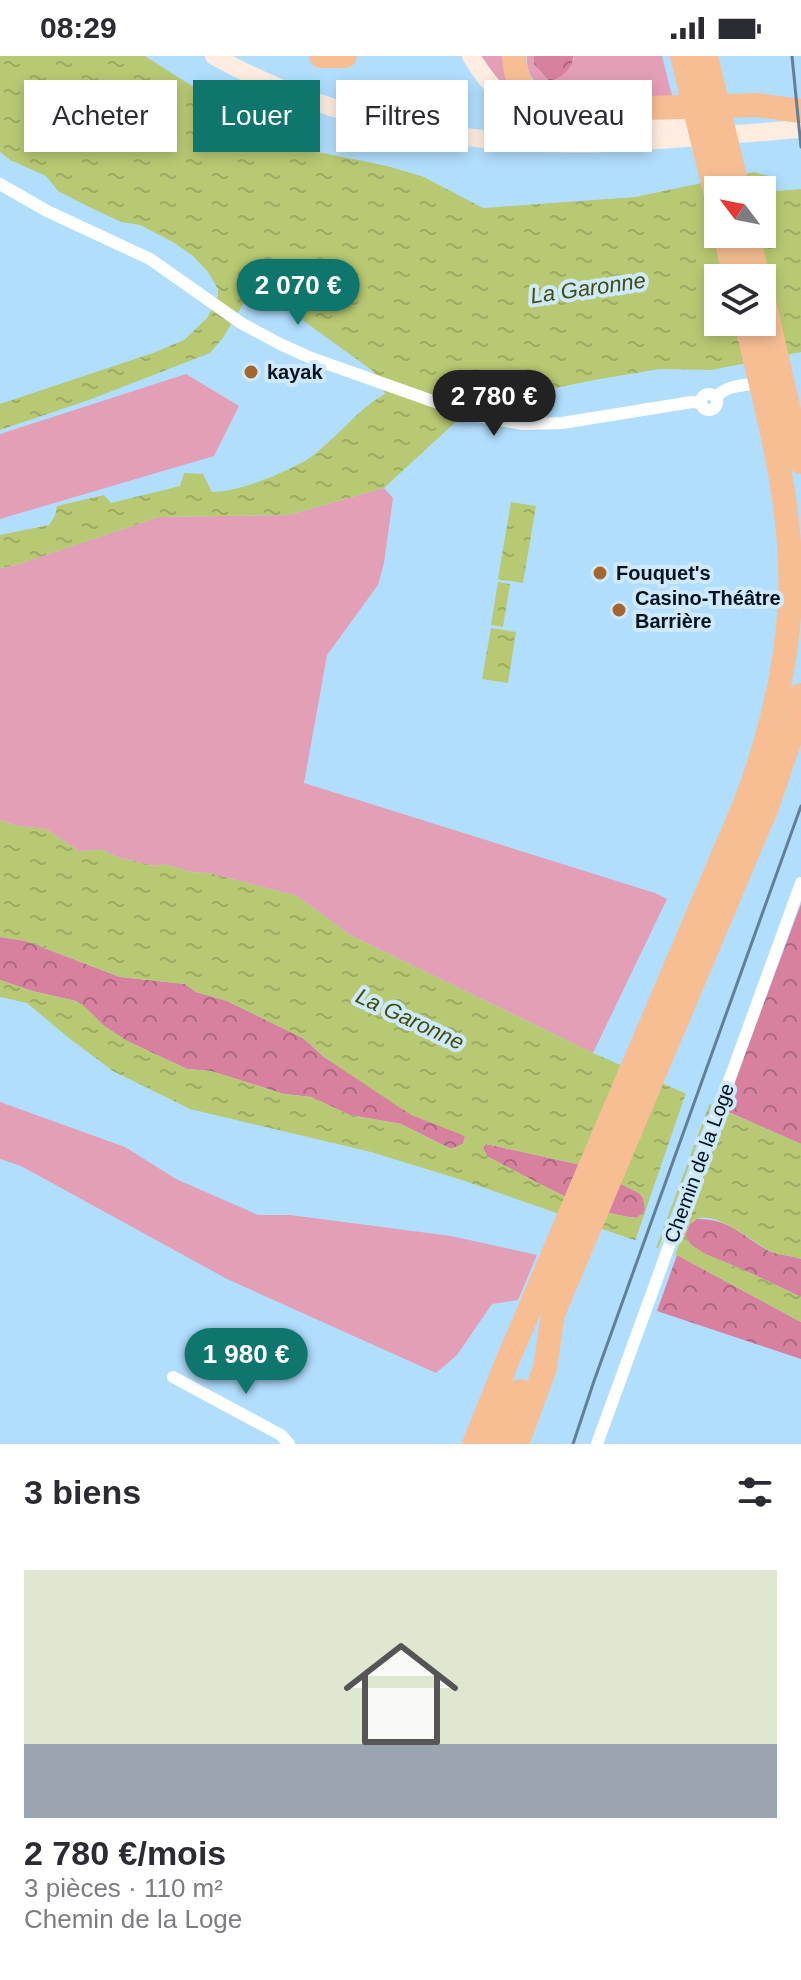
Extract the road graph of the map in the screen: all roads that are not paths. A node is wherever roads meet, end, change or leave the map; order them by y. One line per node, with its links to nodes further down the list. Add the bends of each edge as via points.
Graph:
1 (214, 56): 10 (main road, via 345,112 462,137 605,143)
2 (321, 56): 3 (highway)
3 (345, 56)
4 (471, 56): 9 (main road, via 484,78 510,103 556,124 579,127)
5 (514, 56): 9 (highway, via 521,85 555,108 758,105)
6 (667, 56): 8 (highway, via 670,63)
7 (682, 56): 8 (highway)
8 (702, 73): 12 (highway); 13 (highway)
9 (801, 112)
10 (801, 129)
11 (0, 176): 15 (street, via 151,253)
12 (715, 176)
13 (734, 176)
14 (0, 184): 15 (street, via 150,259)
15 (202, 293): 18 (street, via 311,358 472,415 522,424 562,423 692,402 713,410 720,392)
16 (751, 336): 19 (highway)
17 (767, 336): 19 (highway)
18 (801, 377)
19 (776, 403): 20 (highway); 23 (highway, via 788,539 787,634 761,760)
20 (801, 462)
21 (801, 695): 23 (highway, via 782,767)
22 (799, 887): 32 (street, Chemin de la Loge)
23 (720, 890): 24 (highway)
24 (542, 1310): 25 (highway); 30 (highway); 31 (highway, via 545,1368)
25 (507, 1362): 28 (highway); 29 (highway)
26 (173, 1377): 27 (street)
27 (289, 1444)
28 (460, 1444)
29 (474, 1444)
30 (498, 1444)
31 (517, 1444)
32 (597, 1444)

